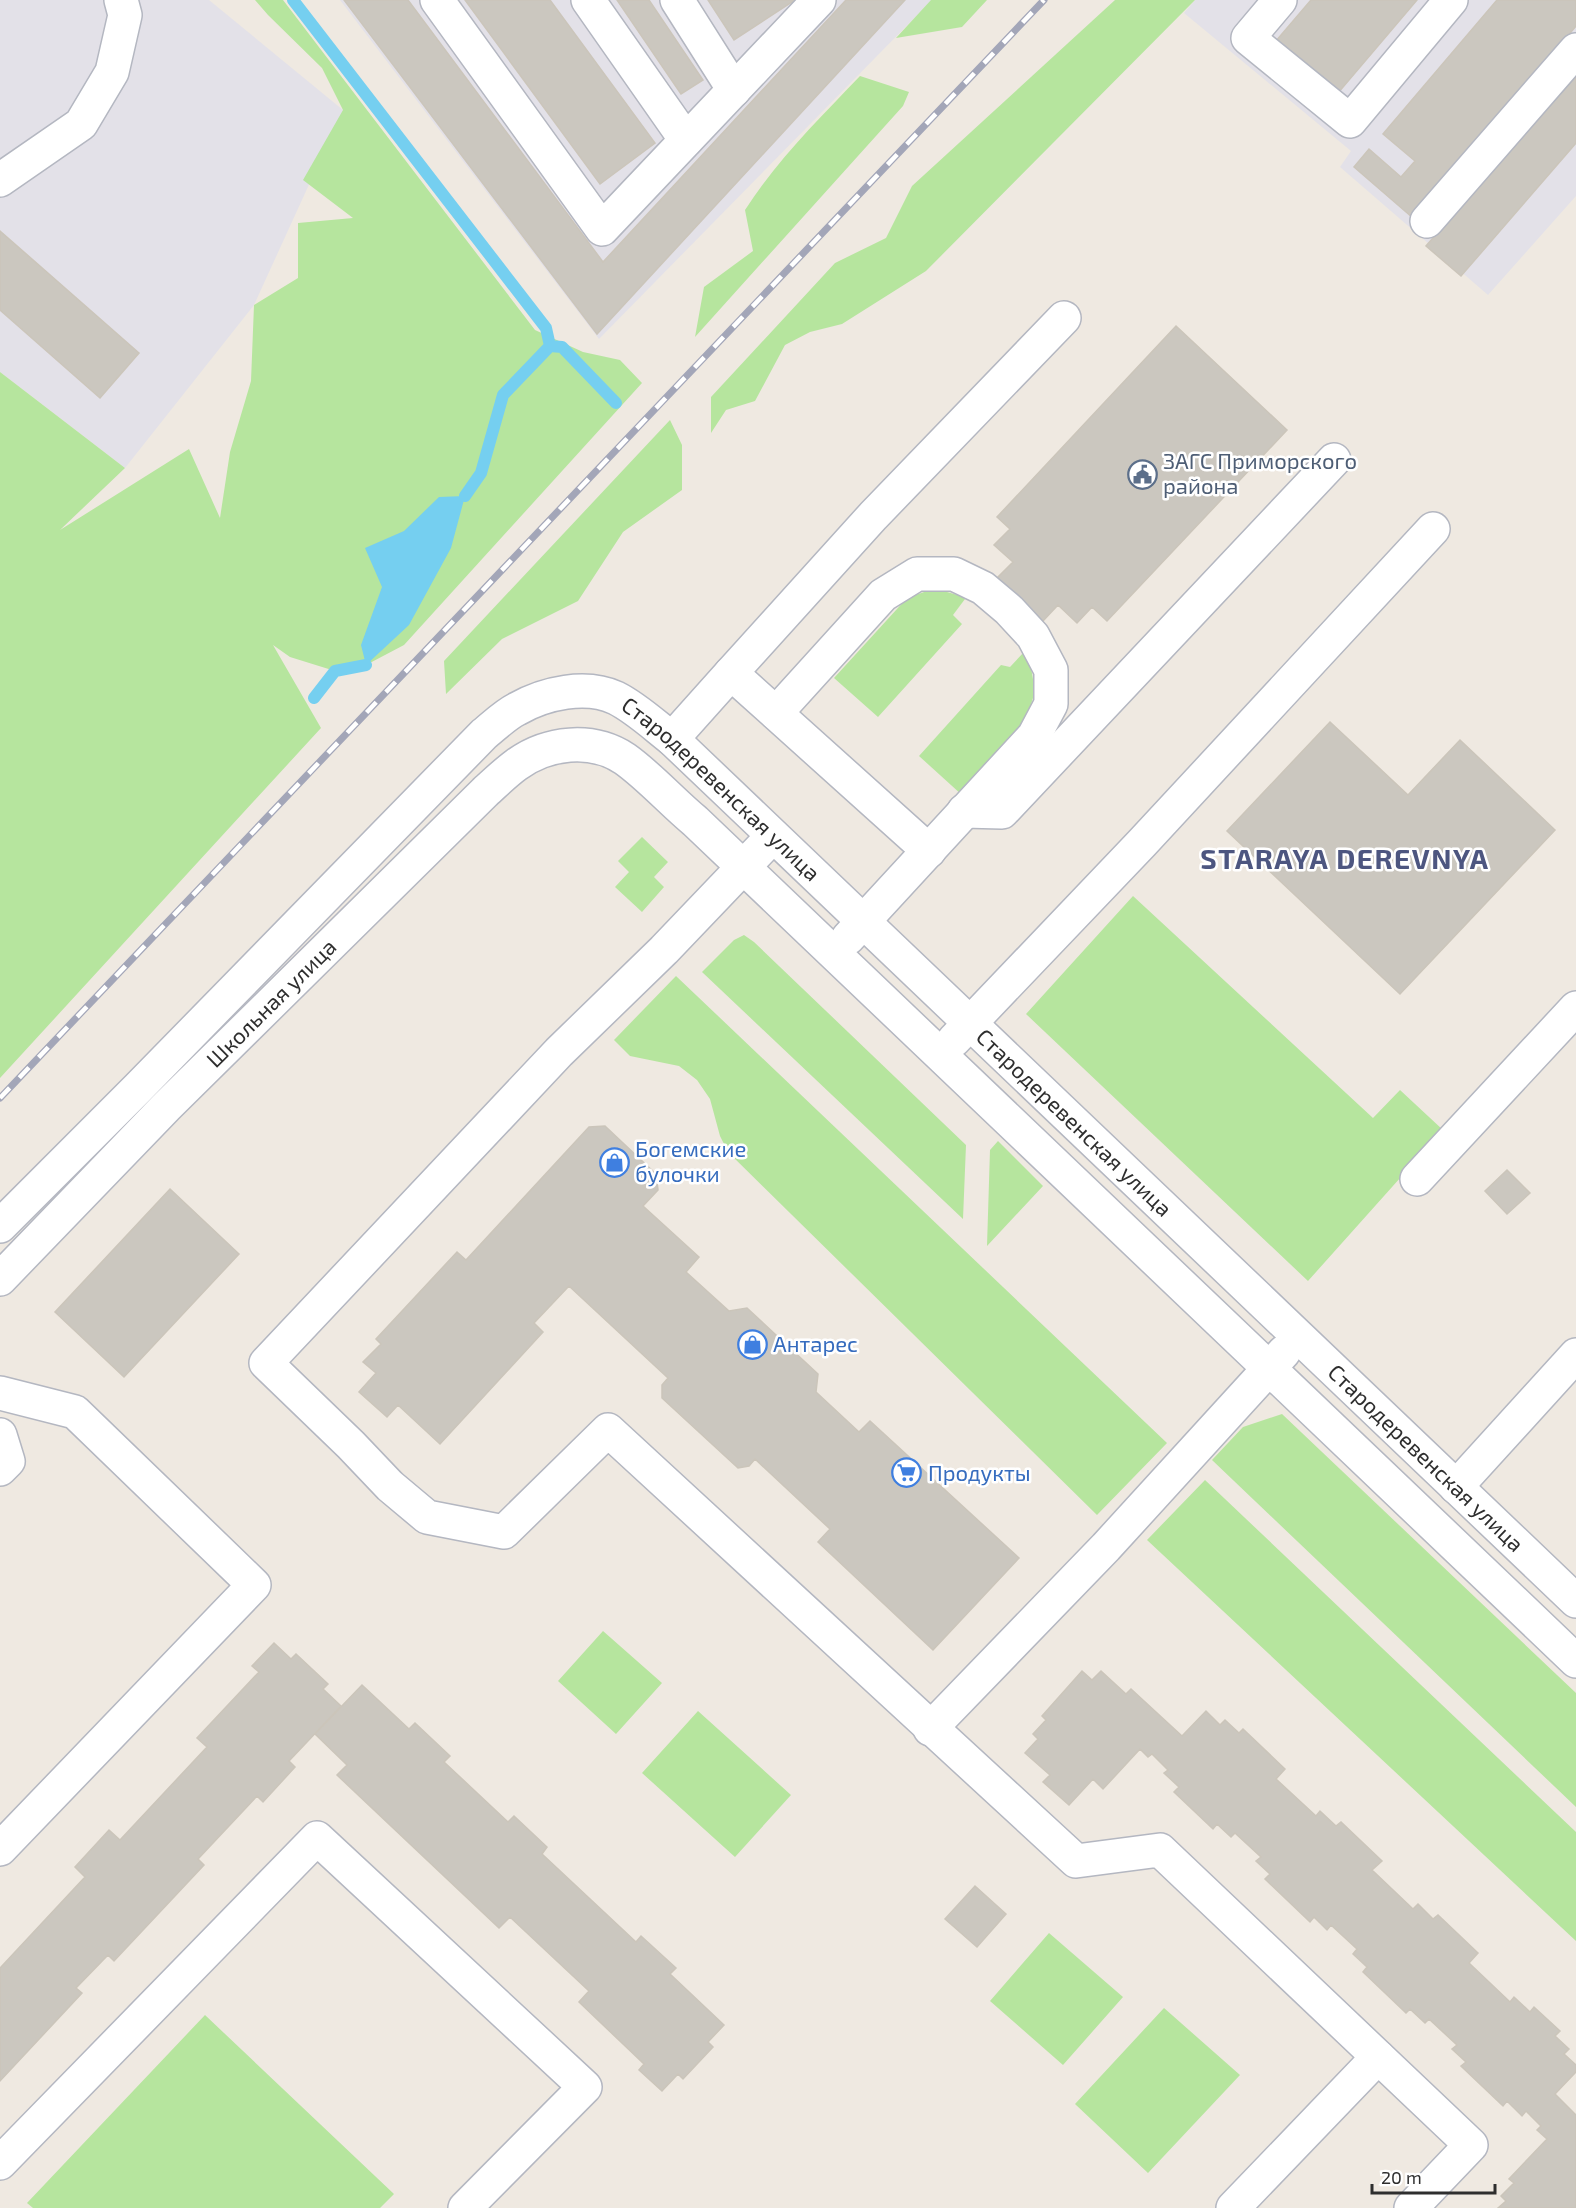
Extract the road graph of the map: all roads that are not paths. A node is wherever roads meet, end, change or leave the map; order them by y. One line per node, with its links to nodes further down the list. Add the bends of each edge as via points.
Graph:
1 (121, 0): 11 (street, via 125,15 112,72 81,124)
2 (437, 0): 10 (street, via 602,229)
3 (588, 0): 10 (street)
4 (677, 0): 9 (street)
5 (819, 0): 9 (street)
6 (1280, 0): 7 (street, via 1248,38 1350,121)
7 (1451, 0)
8 (1576, 50): 12 (street)
9 (734, 90): 10 (street)
10 (686, 140)
11 (0, 180)
12 (1427, 221)
13 (1064, 318): 16 (street, via 873,516)
14 (1334, 460): 21 (street, via 1002,812)
15 (1432, 529): 28 (street)
16 (731, 674): 18 (street); 19 (street)
17 (549, 696): 19 (street, Стародеревенская улица, via 581,690 615,697); 31 (street, Школьная улица, via 516,709 484,734)
18 (776, 713): 21 (street, via 883,595 917,574 954,574 983,588 1033,636 1051,670 1051,704 1034,736); 23 (street)
19 (672, 739): 22 (street, Стародеревенская улица)
20 (558, 745): 24 (street, Стародеревенская улица, via 607,749 625,760); 32 (street, Школьная улица, via 516,765 485,792 166,1107)
21 (964, 811): 23 (street)
22 (773, 836): 24 (street); 25 (street, Стародеревенская улица)
23 (929, 851): 25 (street)
24 (744, 868): 26 (street, Стародеревенская улица); 40 (street, via 559,1052 266,1363 390,1486 427,1517 504,1532 608,1430)
25 (864, 922): 26 (street); 28 (street, Стародеревенская улица)
26 (833, 953): 29 (street, Стародеревенская улица)
27 (1576, 1008): 30 (street)
28 (970, 1024): 29 (street); 33 (street, Стародеревенская улица)
29 (940, 1055): 35 (street, Стародеревенская улица)
30 (1417, 1179)
31 (0, 1226)
32 (0, 1279)
33 (1297, 1337): 35 (street); 37 (street, Стародеревенская улица)
34 (1576, 1355): 37 (street)
35 (1269, 1369): 39 (street, Стародеревенская улица); 40 (street, via 1106,1547)
36 (0, 1393): 41 (street, via 75,1412 254,1585)
37 (1456, 1487): 38 (street, Стародеревенская улица)
38 (1576, 1601)
39 (1576, 1661)
40 (930, 1729): 42 (street, via 1076,1862 1160,1850)
41 (0, 1849)
42 (1378, 2057): 45 (street); 46 (street, via 1471,2145)
43 (0, 2163): 44 (street, via 317,1838 585,2087)
44 (465, 2208)
45 (1233, 2208)
46 (1410, 2208)

